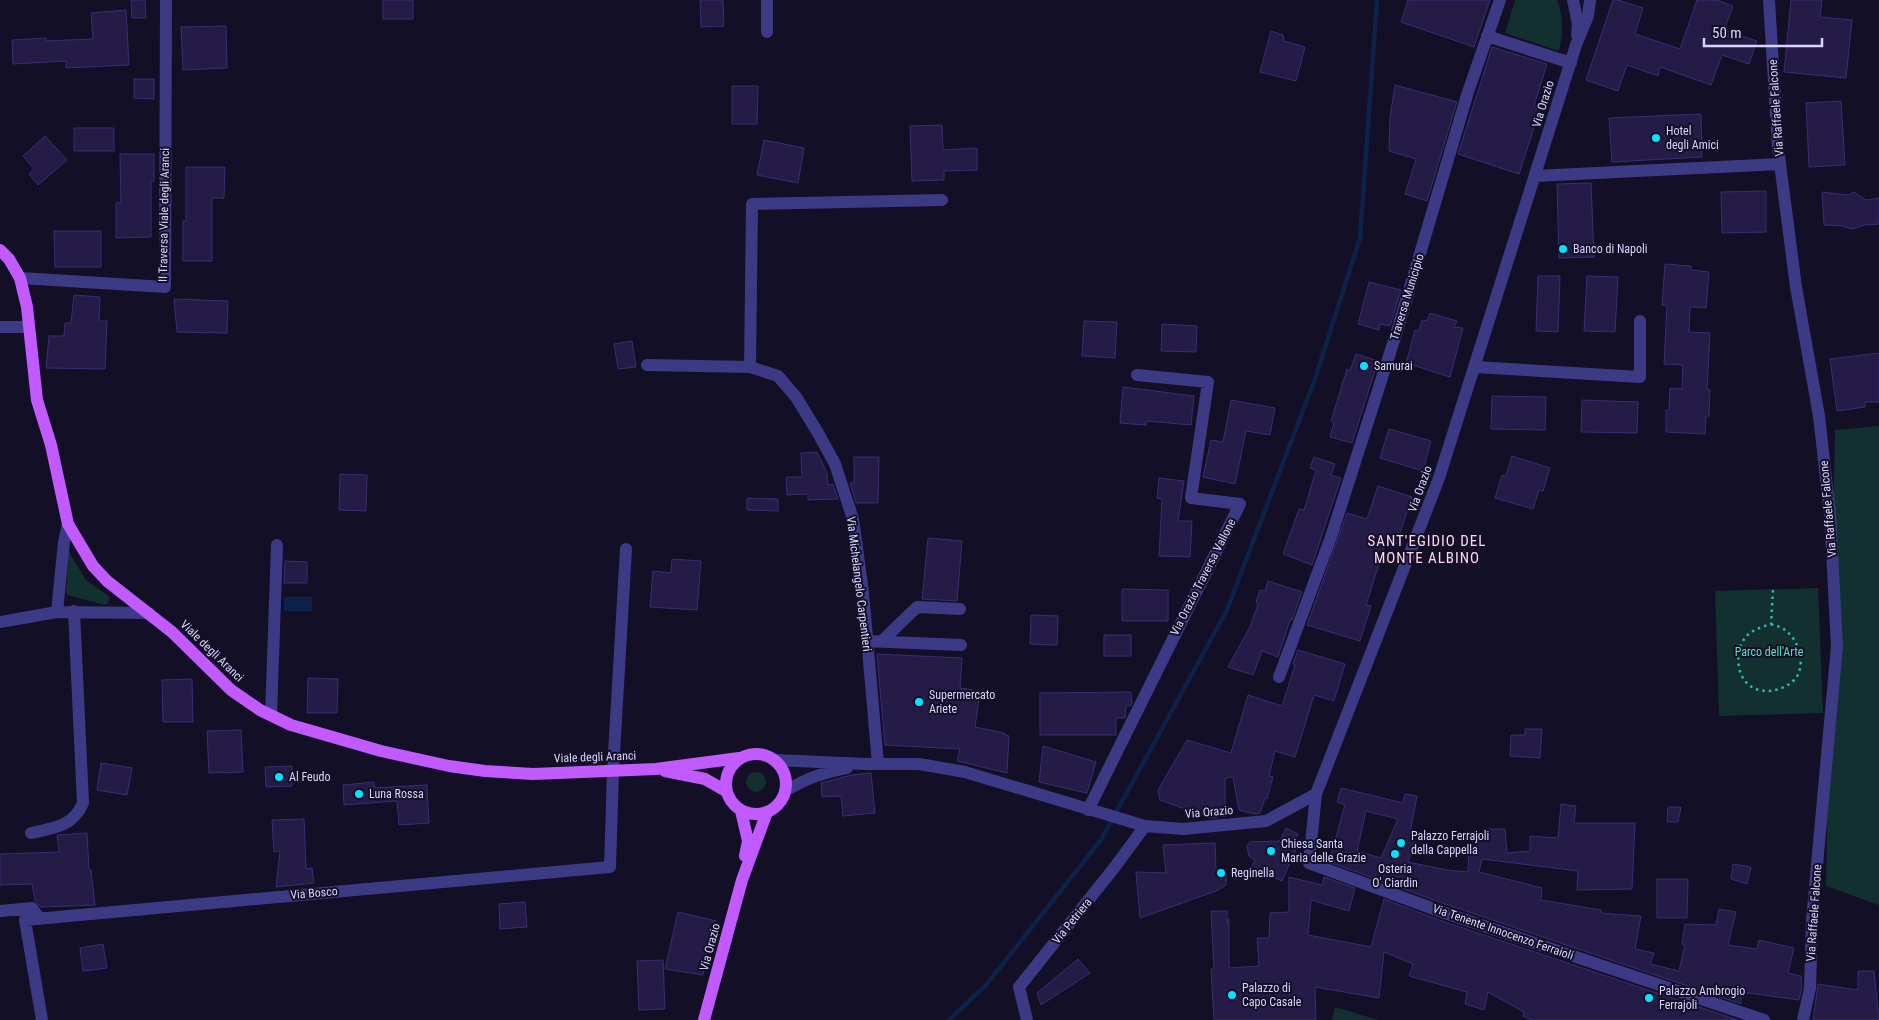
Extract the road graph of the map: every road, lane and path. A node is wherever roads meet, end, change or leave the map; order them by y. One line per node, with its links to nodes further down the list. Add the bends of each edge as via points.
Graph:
1 (166, 0): 15 (street, II Traversa Viale degli Aranci, via 165,287)
2 (767, 0): 7 (street)
3 (1500, 0): 8 (street, Traversa Municipio)
4 (1573, 0): 9 (street, via 1578,24)
5 (1770, 0): 11 (street, Via Raffaele Falcone)
6 (1591, 1): 9 (street)
7 (767, 32)
8 (1487, 36): 10 (street); 36 (street, Traversa Municipio, via 1331,536)
9 (1576, 45): 10 (street, Via Orazio)
10 (1570, 62): 12 (street, Via Orazio)
11 (1780, 164): 12 (street); 58 (street, Via Raffaele Falcone, via 1796,288 1819,416 1830,514 1837,646 1812,920 1810,988)
12 (1535, 176): 21 (street, Via Orazio)
13 (942, 200): 20 (street, via 752,204)
14 (0, 250): 15 (main road, Viale degli Aranci)
15 (20, 278): 17 (main road, Viale degli Aranci)
16 (1640, 321): 21 (street, via 1640,376)
17 (29, 327): 18 (street); 23 (main road, Viale degli Aranci, via 37,400 51,445)
18 (0, 328)
19 (647, 365): 20 (street, Via Michelangelo Carpentieri)
20 (750, 367): 33 (street, Via Michelangelo Carpentieri, via 778,376 796,396 835,464 853,519)
21 (1474, 367): 45 (street, Via Orazio, via 1439,478)
22 (1137, 375): 47 (street, Via Orazio Traversa Vallone, via 1208,382 1191,498 1240,504)
23 (68, 524): 29 (street); 30 (main road, Viale degli Aranci, via 93,566 107,582)
24 (277, 545): 37 (street)
25 (626, 549): 42 (street)
26 (1773, 590): 32 (path)
27 (960, 609): 34 (street, via 917,607)
28 (74, 611): 29 (street); 30 (street); 50 (street, via 82,803 69,822)
29 (57, 612): 31 (street)
30 (149, 613): 37 (main road, Viale degli Aranci, via 231,690)
31 (0, 622)
32 (1771, 624): 32 (path, via 1744,638 1738,661 1746,683 1759,690 1775,691 1791,684 1798,675 1801,662 1800,652 1786,630)
33 (867, 641): 34 (street); 40 (street, Via Michelangelo Carpentieri)
34 (882, 642): 35 (street)
35 (961, 645)
36 (1279, 677)
37 (271, 715): 42 (main road, Viale degli Aranci, via 327,736 449,766 532,774)
38 (739, 758): 39 (main road, via 757,753); 41 (main road); 43 (main road, via 727,773)
39 (775, 760): 40 (street); 44 (main road, via 785,774)
40 (872, 764): 44 (street, via 821,773); 47 (street, via 919,764 965,772)
41 (656, 769): 42 (main road, Viale degli Aranci); 43 (main road, via 705,779)
42 (613, 770): 53 (street, Via Bosco, via 610,867)
43 (726, 791): 46 (main road)
44 (785, 791): 48 (main road, via 782,800)
45 (1316, 794): 49 (street, Via Orazio, via 1266,821 1183,829); 57 (street, Via Tenente Innocenzo Ferraioli, via 1309,863 1442,912)
46 (741, 810): 48 (main road, via 750,814); 51 (main road, via 748,841)
47 (1088, 810): 49 (street, Via Orazio)
48 (767, 812): 51 (main road)
49 (1145, 826): 56 (street, Via Petriera, via 1018,987)
50 (31, 833)
51 (742, 880): 55 (main road, Via Orazio)
52 (0, 911): 53 (street, via 32,908)
53 (39, 918): 54 (street, via 25,920)
54 (42, 1020)
55 (704, 1020)
56 (1027, 1020)
57 (1764, 1020)
58 (1803, 1020)

